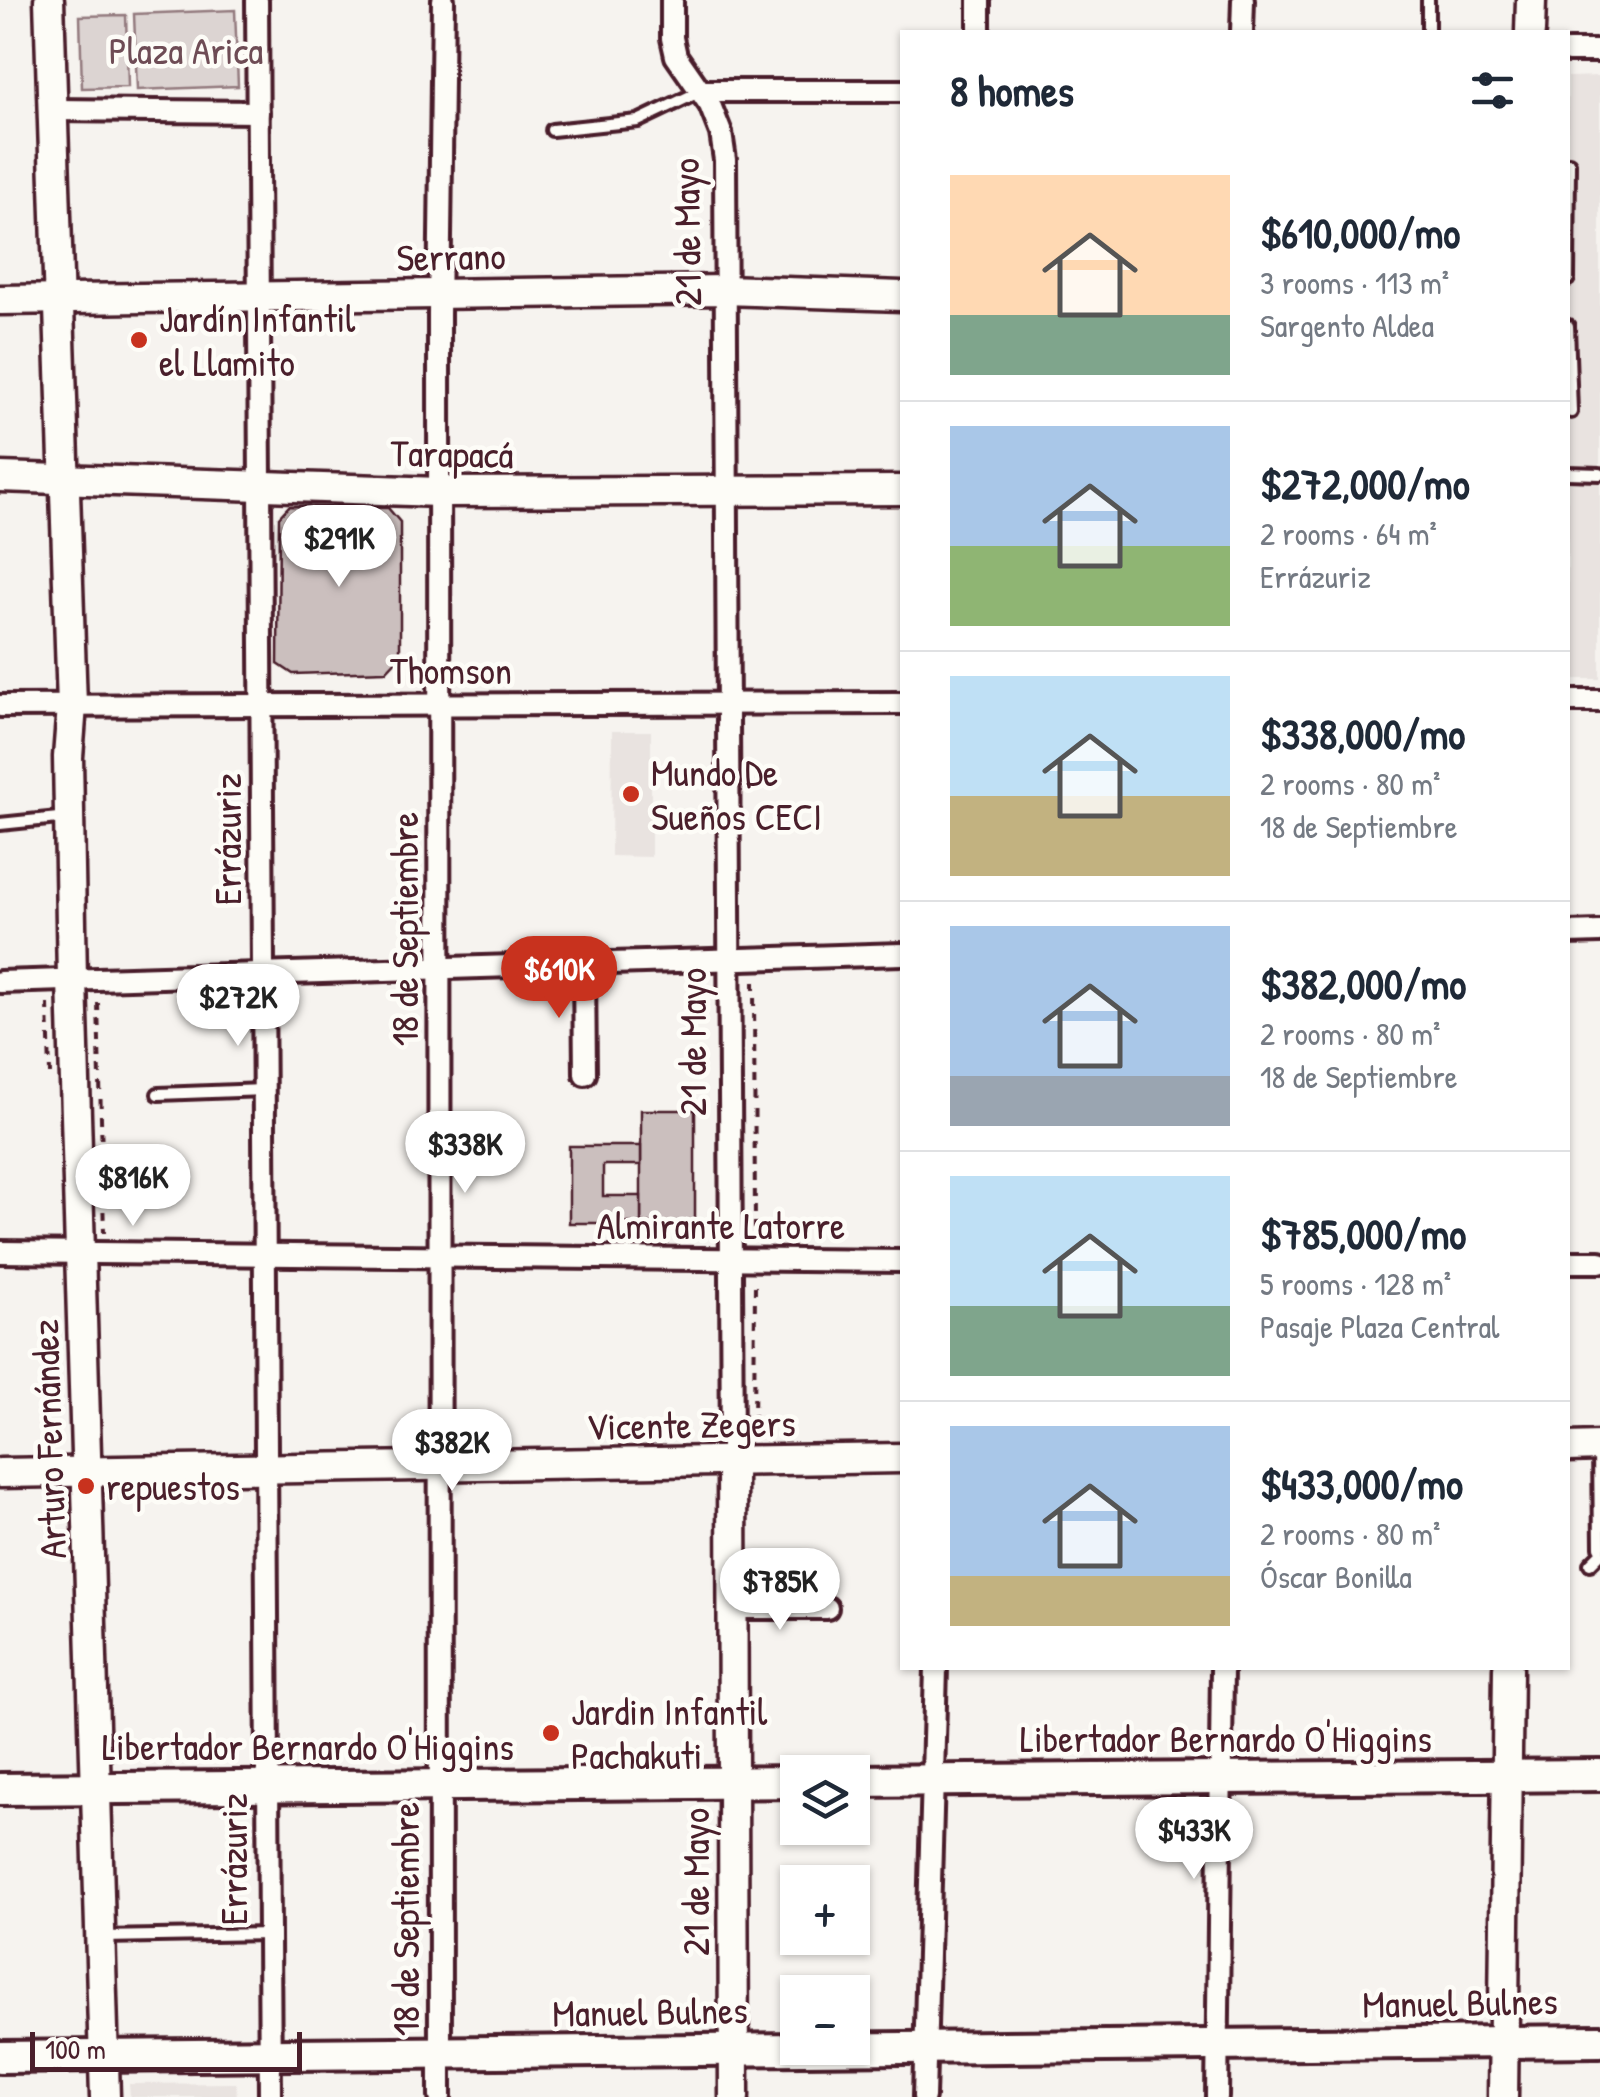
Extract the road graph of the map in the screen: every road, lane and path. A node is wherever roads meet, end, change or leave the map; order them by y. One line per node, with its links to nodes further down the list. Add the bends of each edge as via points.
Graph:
1 (49, 0): 17 (street, Arturo Fernández)
2 (257, 0): 18 (street, Errázuriz)
3 (443, 0): 21 (street, 18 de Septiembre)
4 (672, 0): 15 (street, 21 de Mayo, via 673,47)
5 (979, 0): 9 (street)
6 (1243, 0): 10 (street)
7 (1428, 0): 11 (lane)
8 (1531, 0): 12 (street)
9 (978, 30)
10 (1242, 30)
11 (1428, 30)
12 (1530, 30)
13 (1570, 51): 14 (street)
14 (1600, 51)
15 (701, 91): 16 (street); 19 (lane, via 638,121); 20 (street, 21 de Mayo, via 724,146)
16 (900, 91)
17 (52, 110): 18 (street); 24 (street, Arturo Fernández)
18 (258, 112): 22 (street, Errázuriz)
19 (552, 130)
20 (725, 290): 21 (street, Serrano); 23 (street, Serrano); 33 (street, 21 de Mayo)
21 (439, 294): 22 (street, Serrano); 35 (street, 18 de Septiembre)
22 (258, 296): 24 (street, Serrano); 32 (street, Errázuriz)
23 (900, 296)
24 (59, 299): 25 (street, Serrano); 31 (street, Arturo Fernández)
25 (0, 300)
26 (1570, 369): 27 (lane)
27 (1572, 412)
28 (1570, 473): 29 (lane)
29 (1600, 474)
30 (0, 477): 31 (street, Tarapacá)
31 (64, 479): 32 (street, Tarapacá); 43 (street, Arturo Fernández)
32 (260, 486): 35 (street, Tarapacá); 40 (street, Errázuriz)
33 (726, 490): 34 (street, Tarapacá); 35 (street, Tarapacá); 39 (street, 21 de Mayo)
34 (900, 490)
35 (439, 492): 41 (street, 18 de Septiembre)
36 (1570, 701): 37 (street)
37 (1600, 701)
38 (900, 703): 39 (street, Thomson)
39 (728, 704): 41 (street, Thomson); 49 (street, 21 de Mayo)
40 (261, 705): 41 (street, Thomson); 43 (street, Thomson); 52 (street, Errázuriz)
41 (439, 705): 51 (street, 18 de Septiembre)
42 (0, 706): 43 (street, Thomson)
43 (72, 706): 44 (street, Arturo Fernández)
44 (69, 817): 45 (lane); 53 (street, Arturo Fernández)
45 (0, 824)
46 (1600, 932): 47 (street)
47 (1570, 933)
48 (900, 954): 49 (street)
49 (729, 960): 50 (street); 64 (street, 21 de Mayo)
50 (584, 965): 51 (street); 56 (street)
51 (440, 969): 52 (street); 63 (street, 18 de Septiembre)
52 (263, 975): 53 (street); 57 (street, Errázuriz)
53 (72, 980): 54 (street); 61 (street, Arturo Fernández)
54 (0, 982)
55 (754, 982): 59 (path)
56 (586, 1074)
57 (264, 1090): 58 (lane); 62 (street, Errázuriz)
58 (158, 1094)
59 (754, 1238)
60 (0, 1252): 61 (street, Almirante Latorre)
61 (80, 1254): 62 (street, Almirante Latorre); 75 (street, Arturo Fernández)
62 (264, 1256): 63 (street, Almirante Latorre); 74 (street, Errázuriz)
63 (440, 1258): 64 (street, Almirante Latorre); 73 (street, 18 de Septiembre)
64 (730, 1260): 65 (street, Almirante Latorre); 72 (street, 21 de Mayo)
65 (900, 1261)
66 (1570, 1262): 67 (street)
67 (1600, 1262)
68 (755, 1283): 72 (path)
69 (1599, 1446): 70 (street); 77 (lane)
70 (1570, 1447)
71 (900, 1458): 72 (street, Vicente Zegers)
72 (743, 1460): 73 (street, Vicente Zegers); 79 (street, 21 de Mayo)
73 (440, 1466): 74 (street, Vicente Zegers); 91 (street, 18 de Septiembre)
74 (266, 1468): 75 (street, Vicente Zegers); 92 (street, Errázuriz)
75 (86, 1472): 76 (street, Vicente Zegers); 94 (street, Arturo Fernández)
76 (0, 1473)
77 (1600, 1551): 78 (lane)
78 (1590, 1564)
79 (732, 1608): 80 (street); 88 (street, 21 de Mayo)
80 (827, 1608)
81 (936, 1670): 87 (street)
82 (1222, 1670): 86 (street)
83 (1508, 1670): 85 (street)
84 (1600, 1775): 85 (main road, Libertador Bernardo O'Higgins)
85 (1506, 1776): 86 (main road, Libertador Bernardo O'Higgins); 98 (street)
86 (1220, 1778): 87 (main road, Libertador Bernardo O'Higgins); 99 (street)
87 (933, 1781): 90 (main road, Libertador Bernardo O'Higgins); 100 (street)
88 (733, 1782): 89 (main road, Libertador Bernardo O'Higgins); 91 (main road, Libertador Bernardo O'Higgins); 101 (street, 21 de Mayo)
89 (780, 1782)
90 (870, 1782)
91 (440, 1785): 92 (main road, Libertador Bernardo O'Higgins); 102 (street, 18 de Septiembre)
92 (268, 1786): 94 (main road, Libertador Bernardo O'Higgins); 95 (street, Errázuriz)
93 (0, 1788): 94 (main road, Libertador Bernardo O'Higgins)
94 (96, 1788): 96 (street, Arturo Fernández)
95 (269, 1934): 96 (lane); 103 (street, Errázuriz)
96 (100, 1937): 104 (street, Arturo Fernández)
97 (1600, 2040): 98 (main road, Manuel Bulnes)
98 (1503, 2042): 99 (main road, Manuel Bulnes); 112 (street)
99 (1217, 2045): 100 (main road, Manuel Bulnes); 111 (street)
100 (926, 2048): 101 (main road, Manuel Bulnes); 110 (street)
101 (734, 2050): 102 (main road, Manuel Bulnes); 109 (street, 21 de Mayo)
102 (440, 2053): 103 (main road, Manuel Bulnes); 108 (street, 18 de Septiembre)
103 (270, 2054): 104 (main road, Manuel Bulnes); 107 (street, Errázuriz)
104 (104, 2056): 105 (main road, Manuel Bulnes); 106 (street, Arturo Fernández)
105 (0, 2058)
106 (106, 2097)
107 (270, 2097)
108 (440, 2097)
109 (734, 2097)
110 (924, 2097)
111 (1216, 2097)
112 (1503, 2097)

